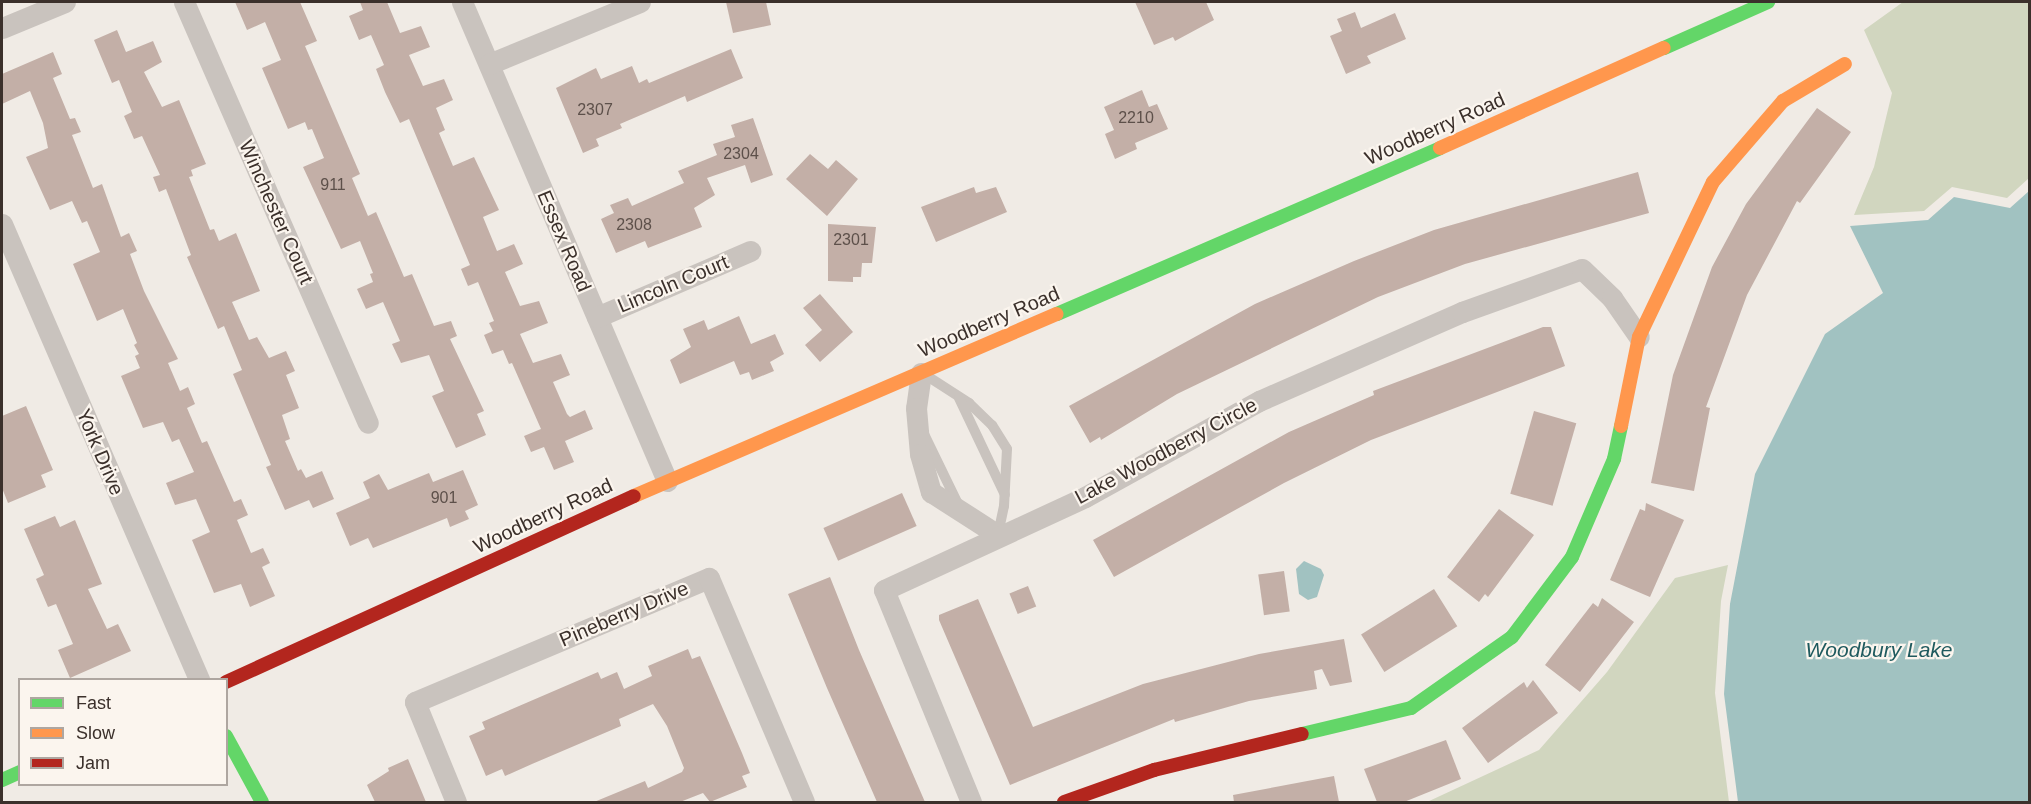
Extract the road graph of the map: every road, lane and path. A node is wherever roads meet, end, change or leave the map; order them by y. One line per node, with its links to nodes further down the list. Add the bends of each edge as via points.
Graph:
1 (65, 2): 6 (street)
2 (184, 2): 15 (street, Winchester Court)
3 (462, 2): 7 (street, Essex Road)
4 (640, 2): 7 (street)
5 (1768, 2): 13 (street, Woodberry Road)
6 (2, 28)
7 (489, 64): 11 (street, Essex Road)
8 (1845, 64): 12 (street, via 1783,101 1713,182)
9 (2, 224): 19 (street, York Drive)
10 (750, 250): 11 (street, Lincoln Court)
11 (597, 317): 16 (street, Essex Road)
12 (1639, 337): 18 (street, Lake Woodberry Circle, via 1612,298 1582,269 1462,312 1259,401 1085,497); 28 (street, via 1614,459 1572,557 1512,637 1411,708 1154,771)
13 (921, 373): 14 (lane); 16 (street, Woodberry Road); 18 (street, via 917,420 920,454 931,492)
14 (959, 396): 17 (lane); 17 (lane, via 992,425 1007,449)
15 (368, 423)
16 (666, 481): 20 (street, Woodberry Road)
17 (1005, 496): 18 (lane)
18 (998, 535): 27 (street, Lake Woodberry Circle, via 884,590)
19 (198, 678)
20 (228, 681)
21 (228, 740): 24 (street)
22 (18, 773): 23 (street)
23 (2, 780)
24 (262, 802)
25 (456, 802): 26 (street, Pineberry Drive, via 414,702 710,579)
26 (804, 802)
27 (971, 802)
28 (1064, 802)

